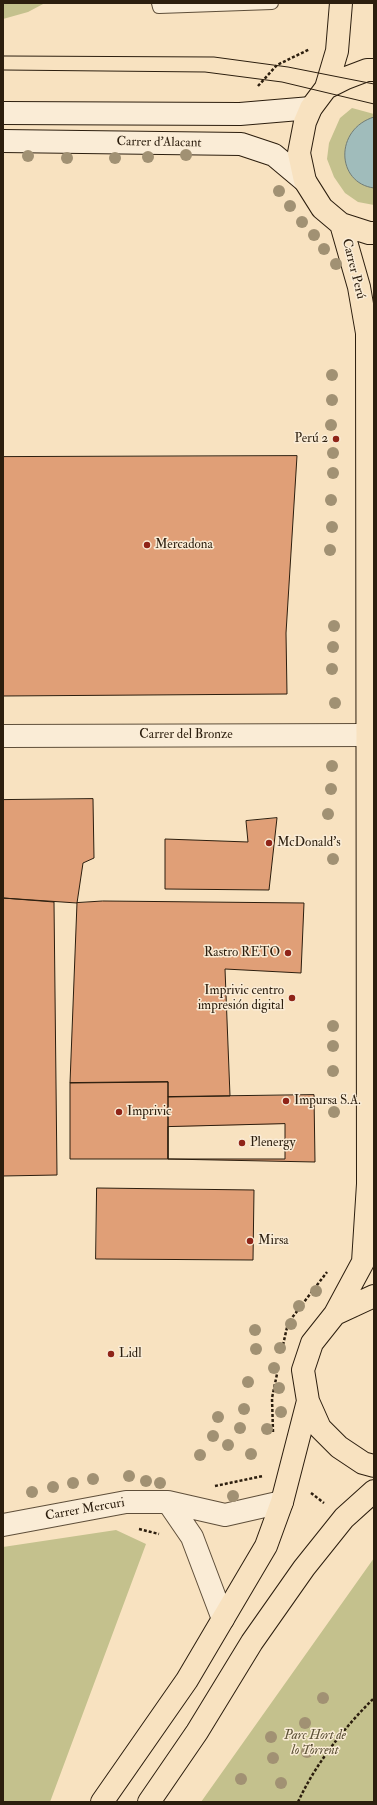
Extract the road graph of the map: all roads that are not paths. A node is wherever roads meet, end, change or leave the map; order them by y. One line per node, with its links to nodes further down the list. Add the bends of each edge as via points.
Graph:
1 (158, 3): 2 (lane, via 159,7)
2 (272, 3): 3 (lane)
3 (276, 3)
4 (341, 3): 6 (main road, via 337,51)
5 (374, 70): 6 (main road, via 367,70)
6 (326, 88): 7 (main road)
7 (310, 108): 8 (street, via 240,114); 10 (main road, via 299,154)
8 (3, 113)
9 (3, 141): 10 (street, Carrer d'Alacant, via 241,144 274,155)
10 (304, 180): 11 (main road, via 322,208)
11 (341, 224): 12 (main road); 13 (main road, Carrer Perú, via 359,287 367,333)
12 (374, 233)
13 (368, 734): 14 (street, Carrer del Bronze); 16 (main road, Carrer Perú, via 368,1184 363,1262)
14 (3, 736)
15 (374, 1296): 16 (main road)
16 (335, 1314): 17 (main road, Carrer Perú, via 312,1343 303,1370)
17 (308, 1401): 18 (main road, via 320,1428 339,1447 363,1463); 21 (main road)
18 (374, 1466)
19 (374, 1491): 25 (main road, via 344,1518 304,1568 252,1642)
20 (168, 1502): 21 (street, Carrer Mercuri, via 225,1515); 22 (street, Carrer Mercuri, via 126,1502); 23 (street, via 192,1538)
21 (282, 1502): 23 (main road, via 266,1546)
22 (3, 1525)
23 (223, 1619): 24 (main road, via 187,1680)
24 (102, 1802)
25 (149, 1802)

